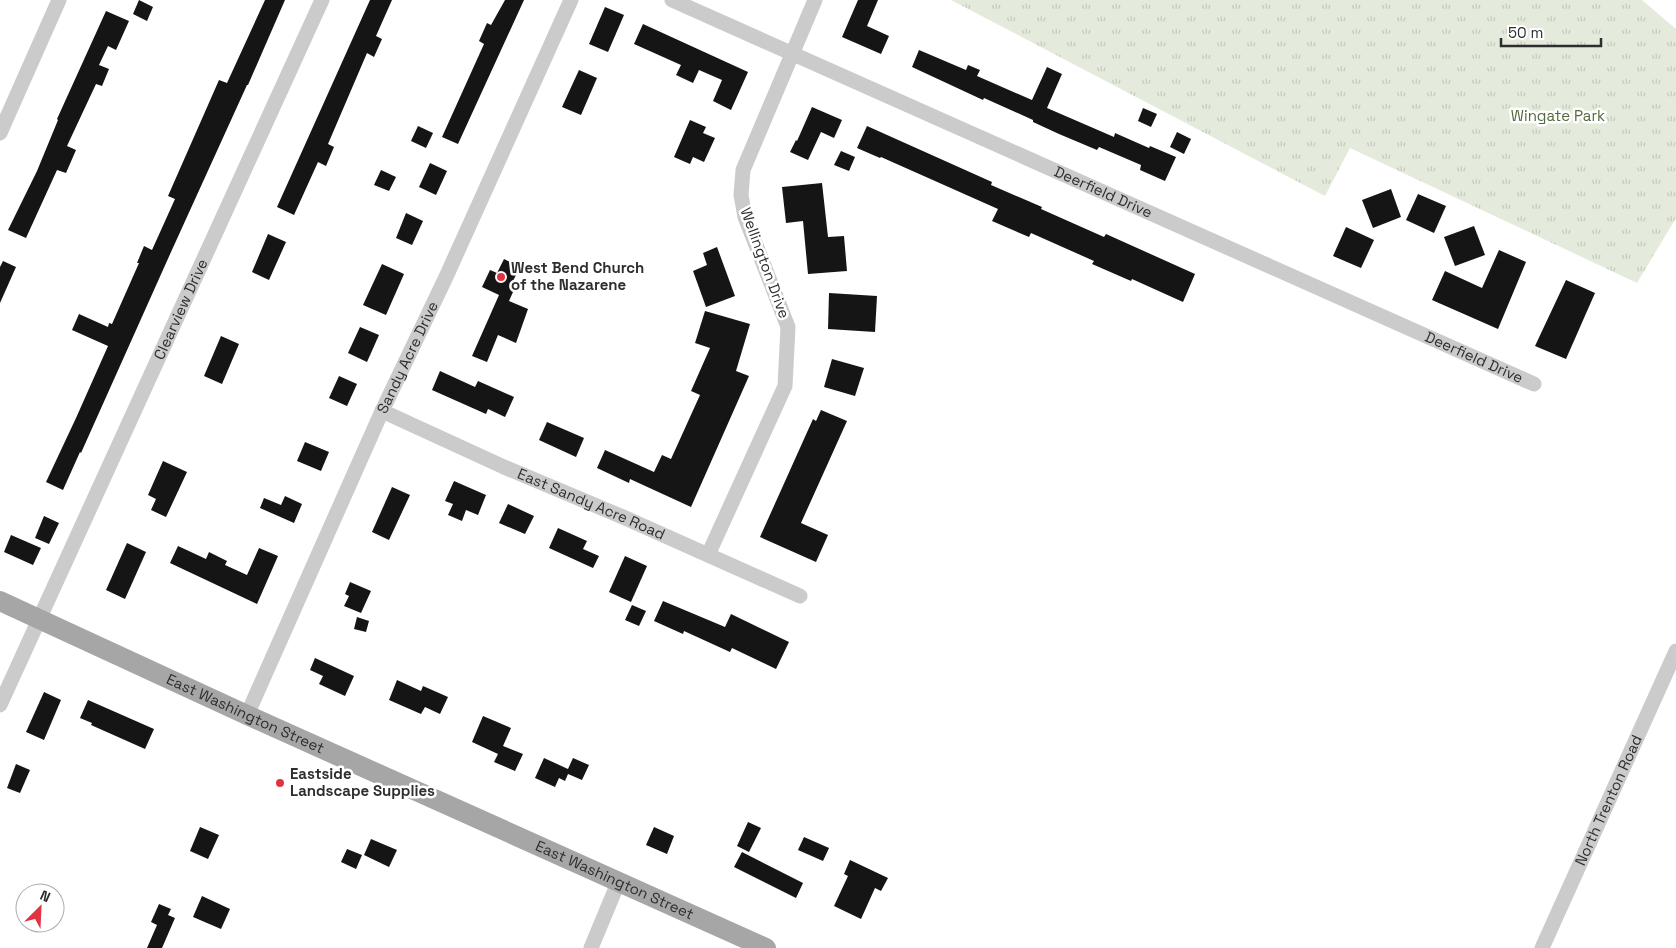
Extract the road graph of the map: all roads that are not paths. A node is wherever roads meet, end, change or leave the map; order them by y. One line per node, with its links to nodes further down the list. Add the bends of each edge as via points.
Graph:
1 (59, 0): 7 (street)
2 (322, 0): 13 (street, Clearview Drive)
3 (571, 0): 9 (street, Sandy Acre Drive)
4 (672, 0): 6 (street, Deerfield Drive)
5 (815, 0): 6 (street, Wellington Drive)
6 (792, 52): 8 (street, Deerfield Drive); 10 (street, Wellington Drive, via 743,170 741,195 746,217 788,327 784,386)
7 (0, 132)
8 (1534, 384)
9 (382, 411): 10 (street, East Sandy Acre Road); 16 (street, Sandy Acre Drive)
10 (708, 555): 11 (street, East Sandy Acre Road)
11 (800, 596)
12 (0, 601): 13 (main road, East Washington Street)
13 (39, 619): 15 (street, Clearview Drive); 16 (main road, East Washington Street)
14 (1676, 651): 20 (street, North Trenton Road)
15 (0, 705)
16 (247, 715): 17 (main road, East Washington Street)
17 (618, 883): 18 (street); 19 (main road, East Washington Street)
18 (591, 948)
19 (766, 948)
20 (1542, 948)

